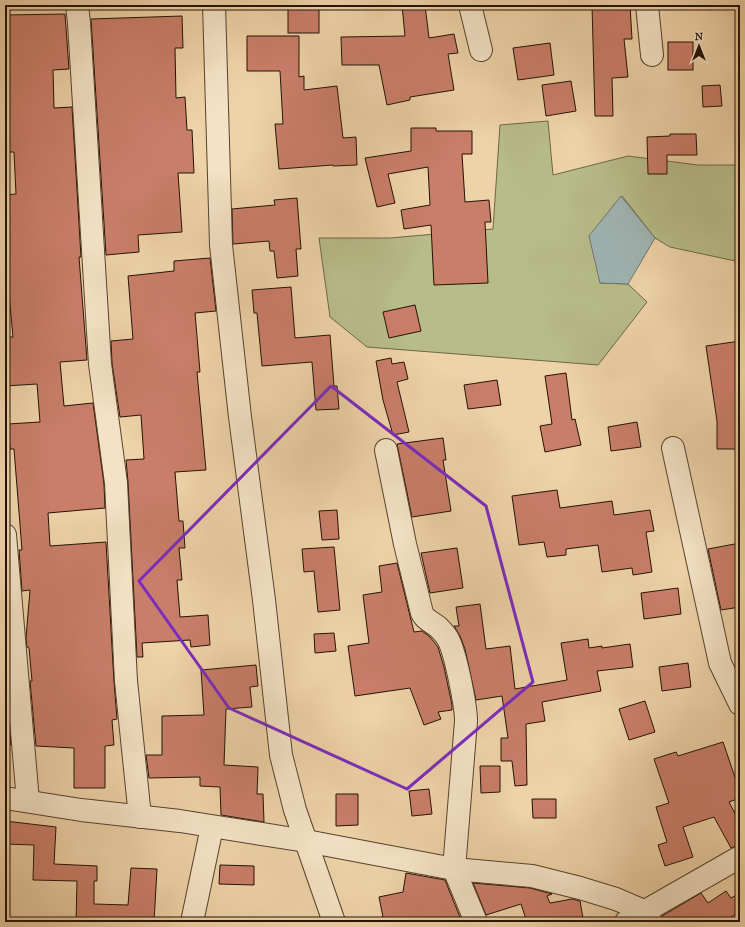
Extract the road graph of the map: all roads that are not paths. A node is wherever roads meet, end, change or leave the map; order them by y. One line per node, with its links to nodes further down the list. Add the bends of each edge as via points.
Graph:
1 (77, 5): 13 (street, via 100,364 116,483 126,681)
2 (214, 5): 15 (street, via 222,253 281,755)
3 (470, 5): 5 (street)
4 (647, 5): 6 (street)
5 (481, 50)
6 (652, 55)
7 (673, 448): 10 (street, via 720,663)
8 (386, 450): 17 (street, via 422,613 450,642 466,714)
9 (5, 535): 12 (street)
10 (740, 704)
11 (5, 798): 12 (street)
12 (28, 801): 13 (street)
13 (140, 817): 14 (street)
14 (212, 827): 15 (street); 19 (street)
15 (306, 841): 17 (street); 20 (street)
16 (740, 856): 18 (street)
17 (454, 869): 18 (street, via 532,876 580,888 616,899); 21 (street)
18 (640, 918)
19 (192, 922)
20 (334, 922)
21 (476, 922)

